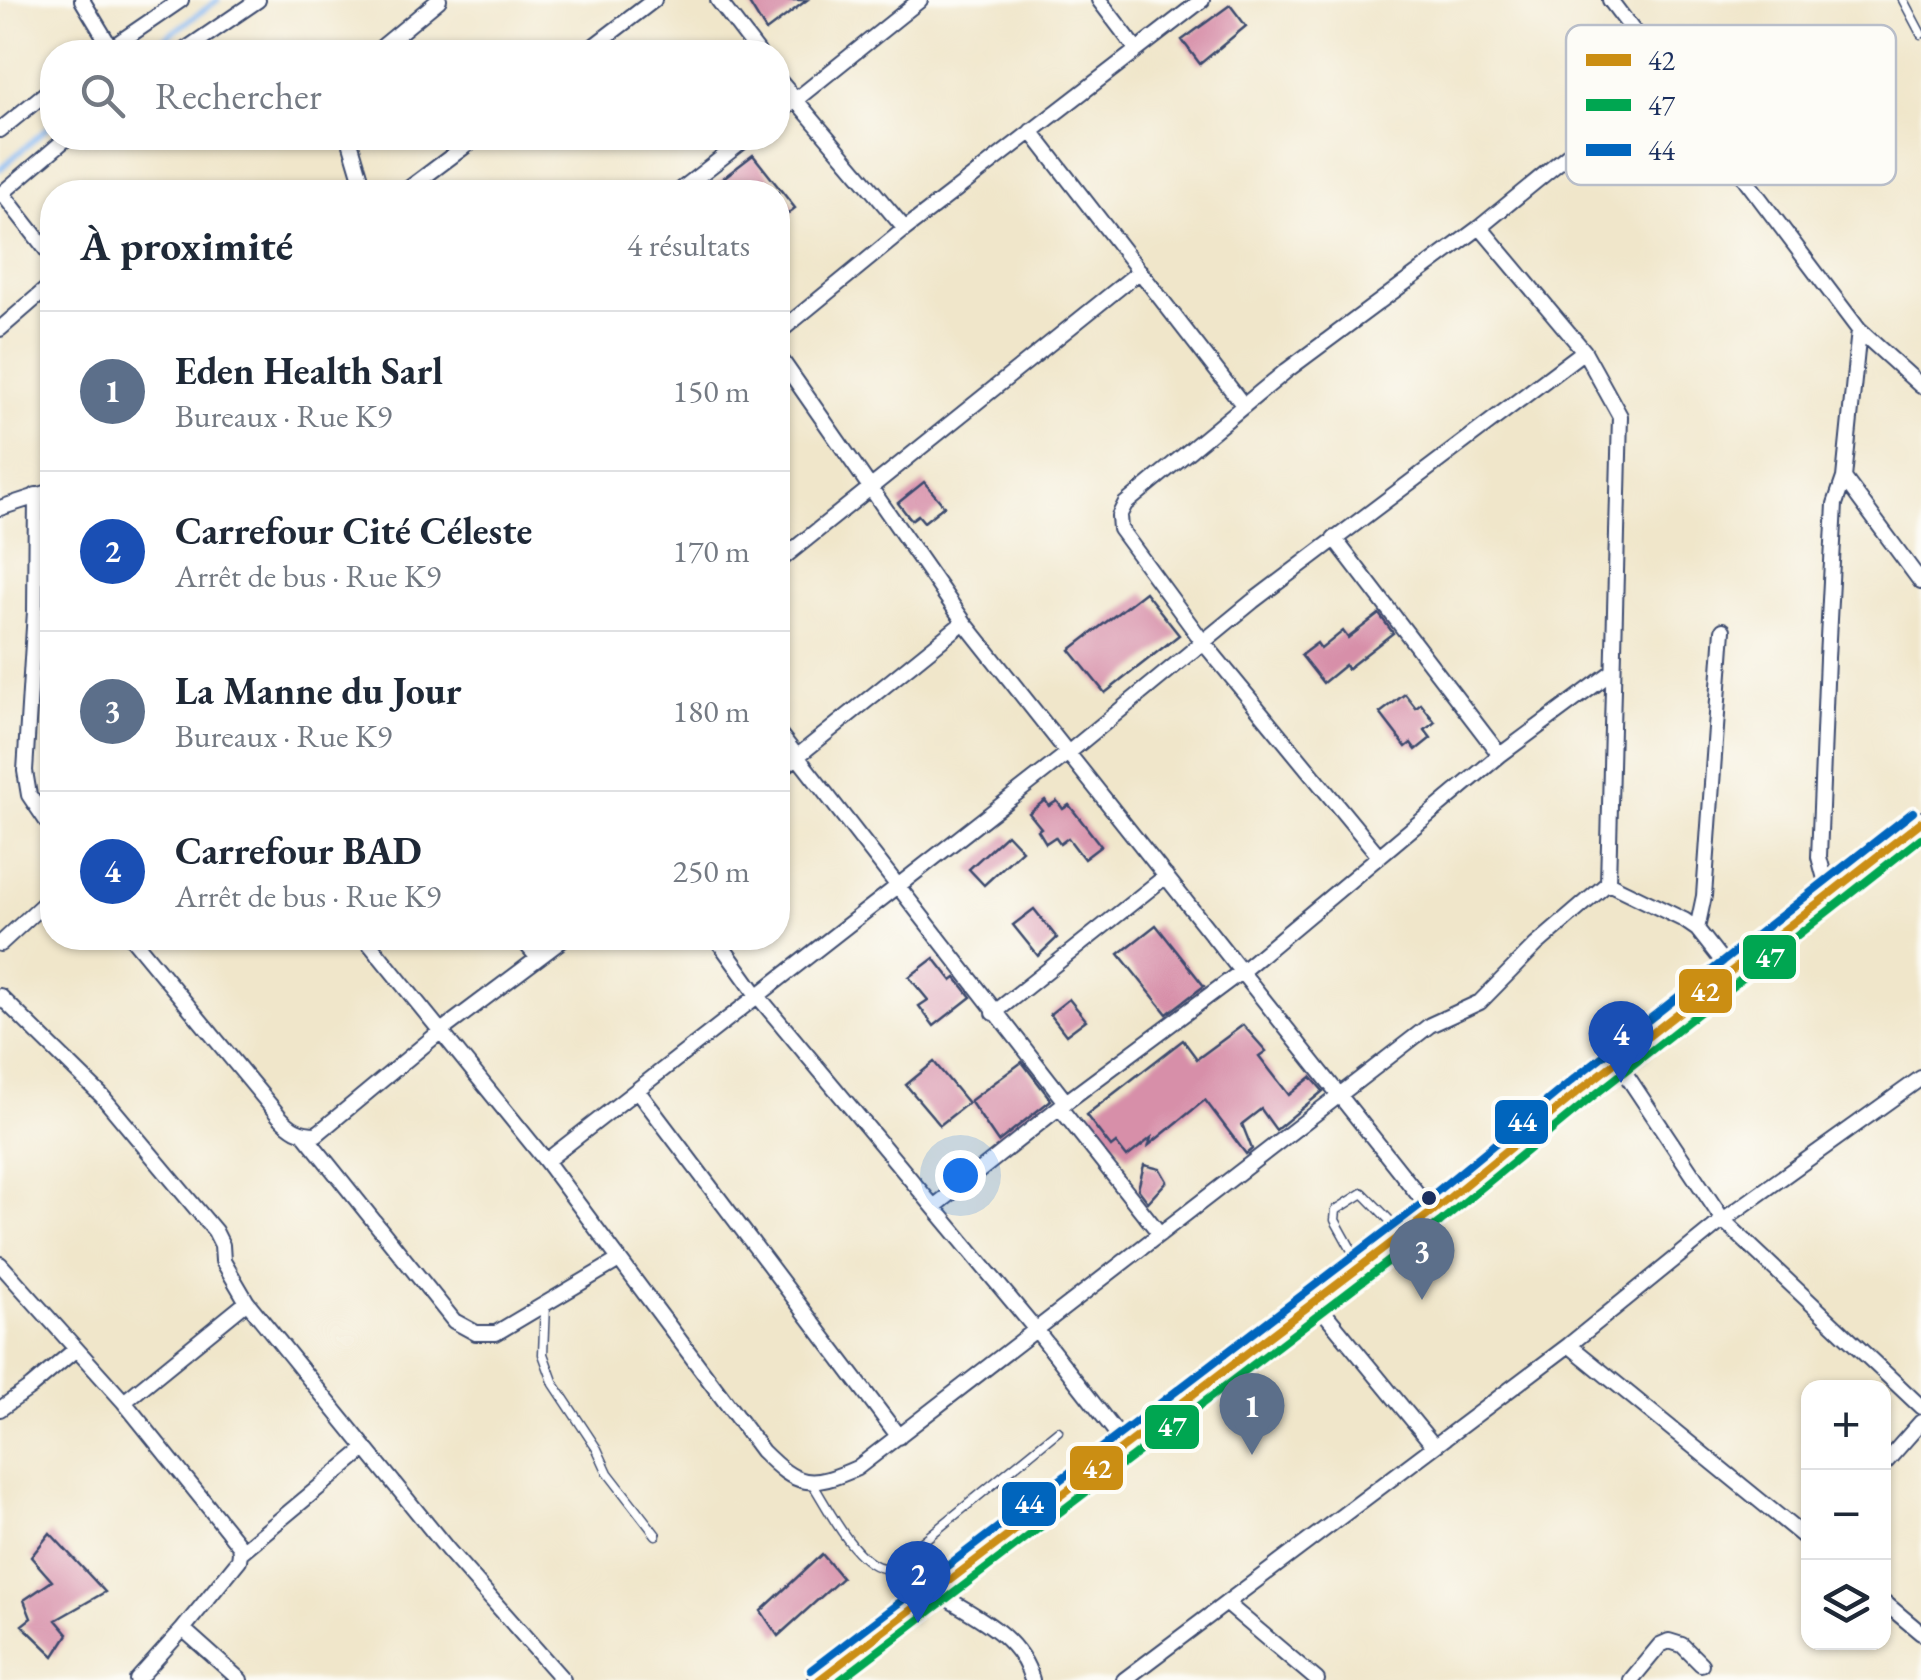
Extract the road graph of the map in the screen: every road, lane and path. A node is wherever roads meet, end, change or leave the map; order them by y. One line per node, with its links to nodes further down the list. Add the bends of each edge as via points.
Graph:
1 (82, 0): 14 (street)
2 (181, 0): 15 (street)
3 (258, 0): 16 (street)
4 (439, 0): 17 (street)
5 (654, 0): 18 (street)
6 (718, 0): 19 (street)
7 (920, 0): 23 (street)
8 (1098, 0): 20 (street)
9 (1202, 0): 20 (street)
10 (1611, 0): 12 (street)
11 (1904, 0): 13 (lane)
12 (1629, 25)
13 (1921, 34)
14 (103, 40)
15 (123, 40)
16 (200, 40)
17 (391, 40)
18 (602, 40)
19 (749, 40)
20 (1137, 50): 26 (street)
21 (790, 94): 23 (street)
22 (40, 98): 25 (street)
23 (794, 100): 24 (street); 38 (street)
24 (790, 104)
25 (0, 130)
26 (1031, 131): 38 (street); 40 (street)
27 (53, 150): 36 (street)
28 (352, 150): 32 (street)
29 (460, 150): 33 (street)
30 (732, 150): 34 (street)
31 (1566, 157): 37 (street)
32 (361, 180)
33 (420, 180)
34 (693, 180)
35 (1749, 185): 44 (street)
36 (1, 194): 39 (street)
37 (1480, 228): 45 (street); 48 (street)
38 (904, 230): 42 (street)
39 (40, 242)
40 (1140, 271): 48 (street); 50 (street)
41 (40, 294): 43 (street)
42 (790, 323)
43 (0, 329)
44 (1859, 330): 47 (street); 49 (street)
45 (1584, 351): 54 (street); 60 (street, via 1620,416)
46 (790, 372): 50 (street)
47 (1921, 386)
48 (1244, 406): 59 (street, via 1125,504 1119,516 1120,530)
49 (1844, 478): 56 (street); 72 (street, via 1835,504 1819,858)
50 (873, 488): 55 (street); 57 (street)
51 (40, 495): 52 (street)
52 (36, 496): 53 (street); 66 (street, via 36,611 24,771)
53 (0, 508)
54 (1334, 538): 59 (street); 63 (street)
55 (790, 553)
56 (1921, 582)
57 (964, 622): 62 (street); 64 (street)
58 (1723, 630): 74 (street)
59 (1203, 642): 62 (street); 68 (street)
60 (1612, 672): 63 (street); 70 (street)
61 (790, 748): 64 (street)
62 (1068, 753): 69 (street); 71 (street)
63 (1500, 755): 68 (street)
64 (797, 757): 65 (street); 71 (street)
65 (790, 763)
66 (40, 812)
67 (1921, 822): 72 (street)
68 (1379, 856): 83 (street)
69 (1166, 876): 83 (street); 86 (street)
70 (1608, 883): 74 (street); 91 (street, via 1480,1002 1430,1025)
71 (898, 885): 85 (street); 86 (street)
72 (1829, 894): 82 (street)
73 (40, 907): 75 (street)
74 (1697, 929): 82 (street)
75 (0, 944)
76 (142, 950): 93 (street, via 279,1116)
77 (375, 950): 87 (street)
78 (531, 950): 81 (street)
79 (549, 950): 81 (street)
80 (724, 950): 85 (street)
81 (538, 958): 87 (street)
82 (1730, 970): 88 (street)
83 (1242, 971): 91 (street); 92 (street)
84 (0, 996): 104 (street, via 102,1096 216,1231 223,1261)
85 (757, 996): 90 (street); 95 (street)
86 (994, 1013): 92 (street)
87 (441, 1031): 93 (street, via 316,1134); 94 (street)
88 (1617, 1061): 96 (street); 97 (street)
89 (1921, 1078): 97 (street)
90 (637, 1090): 94 (street); 114 (street)
91 (1341, 1096): 96 (street); 98 (street)
92 (1063, 1105): 95 (street); 98 (street)
93 (304, 1134): 105 (street, via 454,1321 476,1333 496,1333)
94 (546, 1162): 100 (street)
95 (934, 1206): 106 (street)
96 (1432, 1212): 99 (street)
97 (1723, 1220): 107 (street); 110 (street)
98 (1160, 1234): 106 (street)
99 (1402, 1234): 102 (street); 102 (lane, via 1363,1193 1336,1210)
100 (619, 1260): 105 (street); 119 (street, via 762,1450 785,1474)
101 (0, 1264): 108 (street)
102 (1360, 1265): 103 (street)
103 (1314, 1300): 115 (street); 116 (street)
104 (247, 1302): 109 (street); 117 (street)
105 (545, 1304): 120 (lane, via 543,1354 554,1384 608,1473)
106 (1038, 1330): 114 (street); 115 (street)
107 (1568, 1345): 116 (street); 121 (street)
108 (76, 1349): 109 (street); 111 (street)
109 (124, 1402): 122 (street)
110 (1921, 1407)
111 (0, 1409)
112 (1921, 1422): 118 (street)
113 (1058, 1431): 119 (lane, via 882,1570 861,1557)
114 (900, 1436): 119 (street, via 857,1468)
115 (1125, 1444): 123 (street)
116 (1434, 1446): 124 (street)
117 (365, 1448): 122 (street); 131 (street)
118 (1891, 1456)
119 (812, 1482)
120 (656, 1534)
121 (1801, 1534)
122 (240, 1553): 126 (street)
123 (933, 1590): 132 (street); 133 (street, via 1012,1640)
124 (1226, 1603): 134 (street); 135 (street)
125 (1891, 1608): 127 (street)
126 (184, 1629): 129 (street); 130 (street)
127 (1921, 1632)
128 (1701, 1664): 136 (street, via 1669,1641)
129 (136, 1680)
130 (240, 1680)
131 (563, 1680)
132 (818, 1680)
133 (1032, 1680)
134 (1124, 1680)
135 (1317, 1680)
136 (1631, 1680)

